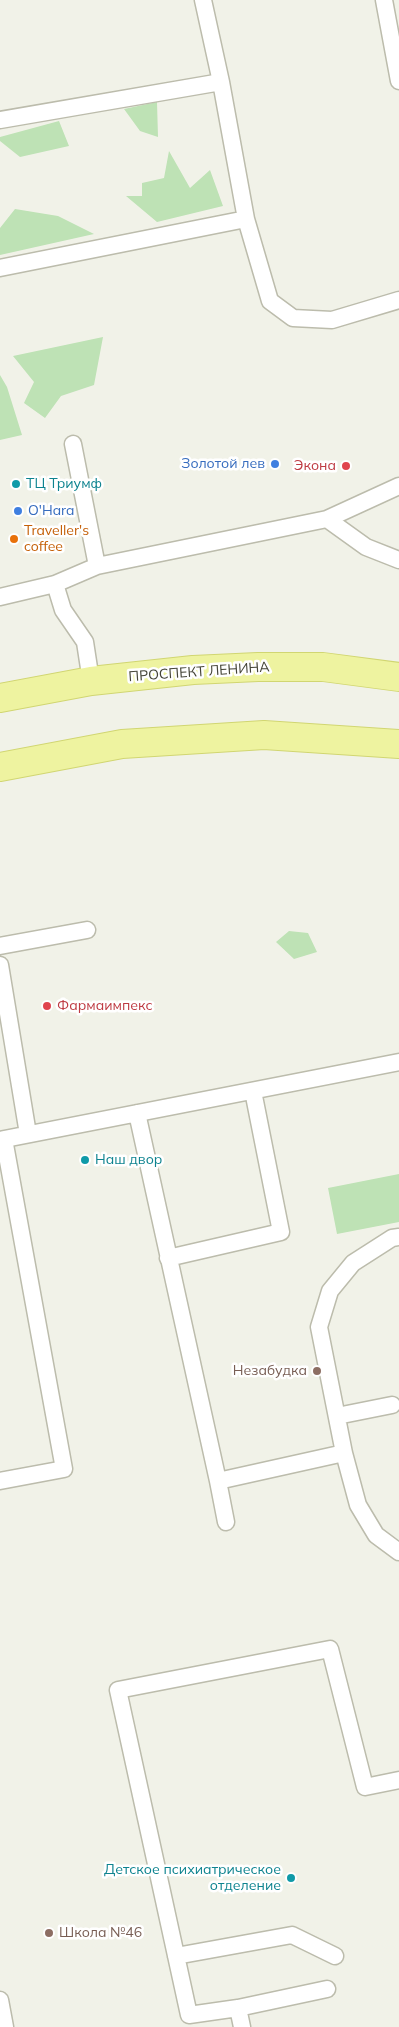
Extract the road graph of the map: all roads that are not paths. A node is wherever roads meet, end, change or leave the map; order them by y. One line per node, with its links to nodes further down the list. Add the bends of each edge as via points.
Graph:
1 (203, 0): 4 (lane)
2 (384, 0): 3 (lane)
3 (399, 81)
4 (221, 82): 5 (lane); 6 (lane)
5 (0, 120)
6 (246, 219): 7 (lane); 8 (lane, via 270,301 293,318 332,320)
7 (0, 268)
8 (399, 300)
9 (73, 444): 13 (lane)
10 (399, 486): 11 (lane)
11 (327, 519): 12 (lane, via 366,547); 13 (lane)
12 (399, 560)
13 (98, 566): 14 (lane)
14 (55, 584): 15 (lane); 17 (lane, via 63,610 85,642)
15 (0, 597)
16 (399, 678): 17 (main road, ПРОСПЕКТ ЛЕНИНА, via 323,668 258,667)
17 (91, 681): 18 (main road, ПРОСПЕКТ ЛЕНИНА)
18 (0, 698)
19 (399, 744): 20 (main road, via 264,735 122,744)
20 (0, 767)
21 (87, 930): 22 (lane)
22 (0, 946)
23 (0, 966): 27 (lane)
24 (399, 1062): 25 (lane)
25 (253, 1091): 26 (lane); 30 (lane, via 281,1232)
26 (137, 1113): 27 (lane); 30 (lane)
27 (28, 1134): 28 (lane)
28 (2, 1139): 34 (lane, via 64,1469)
29 (399, 1237): 32 (lane, via 392,1238 353,1263 330,1291 319,1327)
30 (168, 1258): 35 (lane)
31 (392, 1405): 32 (lane)
32 (337, 1416): 33 (lane)
33 (344, 1453): 35 (lane); 37 (lane, via 358,1504 376,1535)
34 (0, 1481)
35 (218, 1481): 36 (lane)
36 (226, 1522)
37 (399, 1552)
38 (399, 1780): 39 (lane, via 365,1787 330,1649 118,1690)
39 (176, 1956): 40 (lane, via 292,1935); 43 (lane, via 189,2015)
40 (335, 1956)
41 (327, 1989): 43 (lane)
42 (0, 2000): 44 (lane)
43 (238, 2008): 45 (lane)
44 (5, 2027)
45 (242, 2027)

